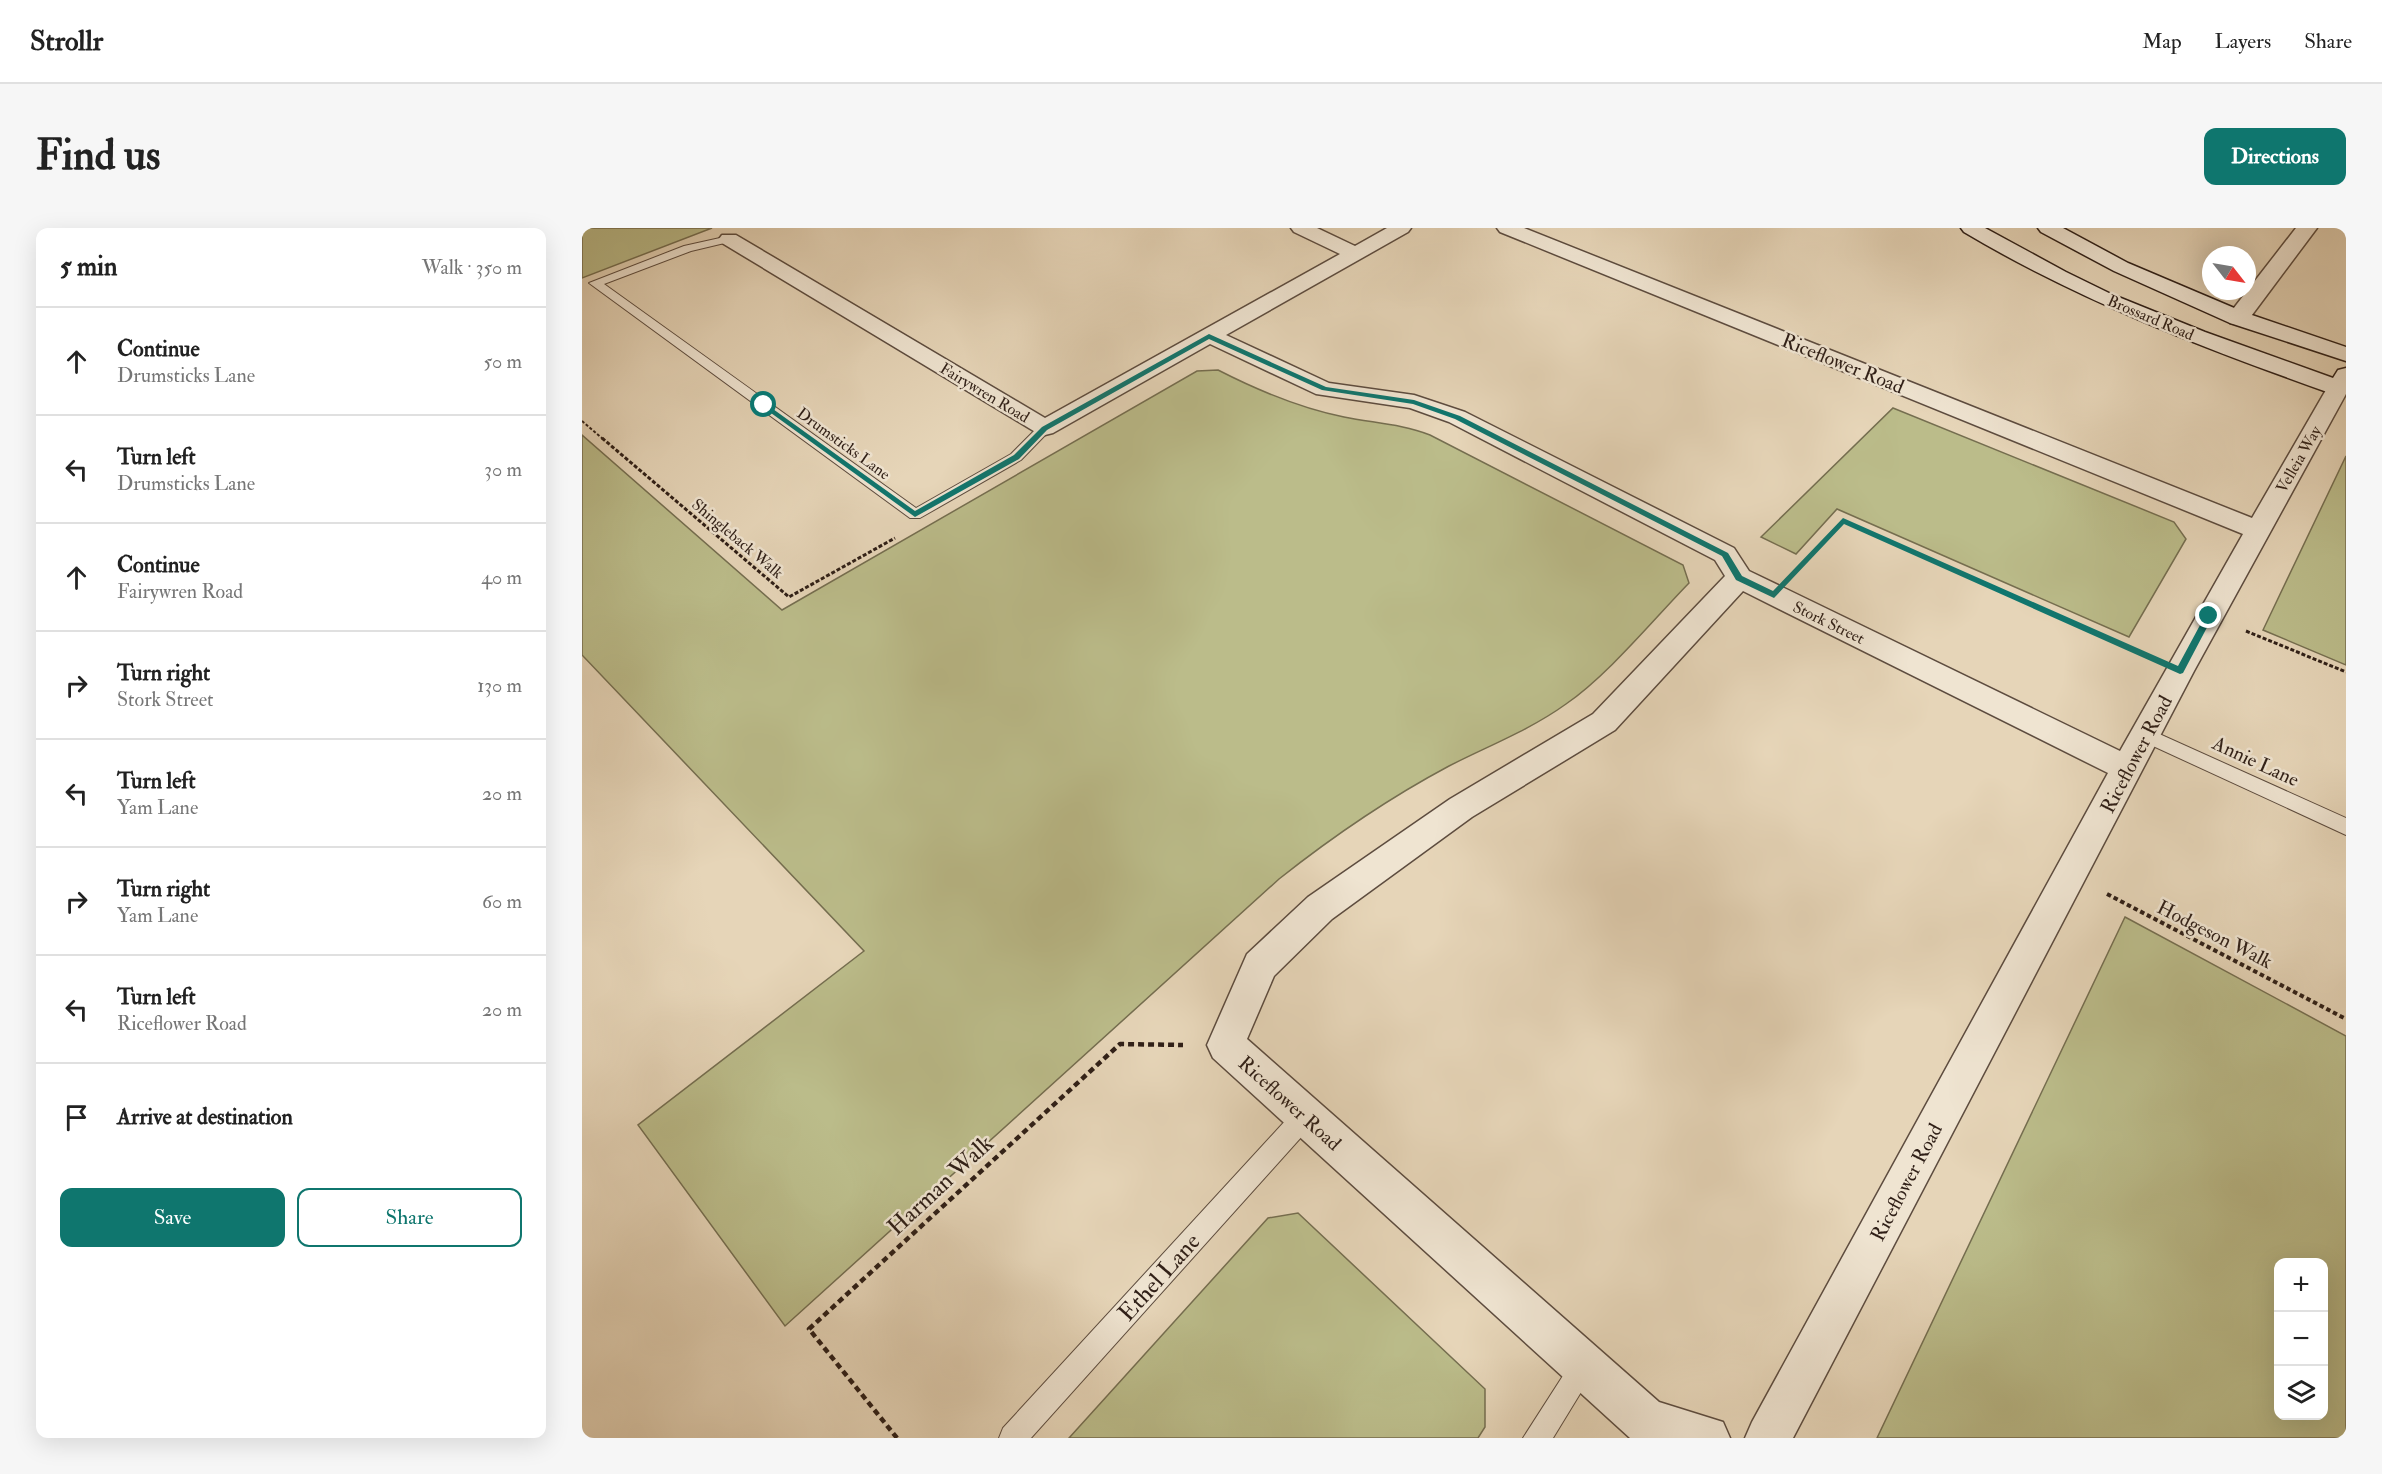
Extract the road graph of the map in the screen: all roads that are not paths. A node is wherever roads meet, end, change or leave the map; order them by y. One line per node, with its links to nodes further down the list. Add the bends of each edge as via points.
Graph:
1 (1301, 228): 8 (street)
2 (1401, 228): 8 (street, Fairywren Road)
3 (1507, 228): 14 (street, Riceflower Road)
4 (1971, 228): 12 (street, Brossard Road, via 2081,287 2220,346)
5 (2048, 228): 9 (street, Brossard Road, via 2121,267)
6 (2307, 228): 9 (street)
7 (738, 235): 13 (street, Fairywren Road); 13 (lane, Drumsticks Lane, via 688,248 595,283 915,515 1016,457)
8 (1356, 254): 10 (street, Fairywren Road)
9 (2238, 318): 11 (street, Brossard Road)
10 (1209, 336): 13 (street, Fairywren Road); 15 (street, via 1324,389 1414,402 1457,417 1725,554)
11 (2346, 354)
12 (2342, 382): 14 (street, Velleia Way)
13 (1045, 428)
14 (2258, 530): 16 (street, Riceflower Road)
15 (1739, 578): 17 (street, Stork Street); 19 (street, Riceflower Road, via 1605,722 1461,808 1320,908 1260,965 1226,1045)
16 (2146, 735): 17 (street, Riceflower Road); 18 (lane, Annie Lane)
17 (2128, 769): 24 (street, Riceflower Road)
18 (2346, 827)
19 (1305, 1116): 20 (street, Riceflower Road); 21 (lane, Ethel Lane)
20 (1584, 1366): 22 (lane); 23 (street, Riceflower Road, via 1647,1422)
21 (1012, 1438)
22 (1537, 1438)
23 (1707, 1438)
24 (1768, 1438)

